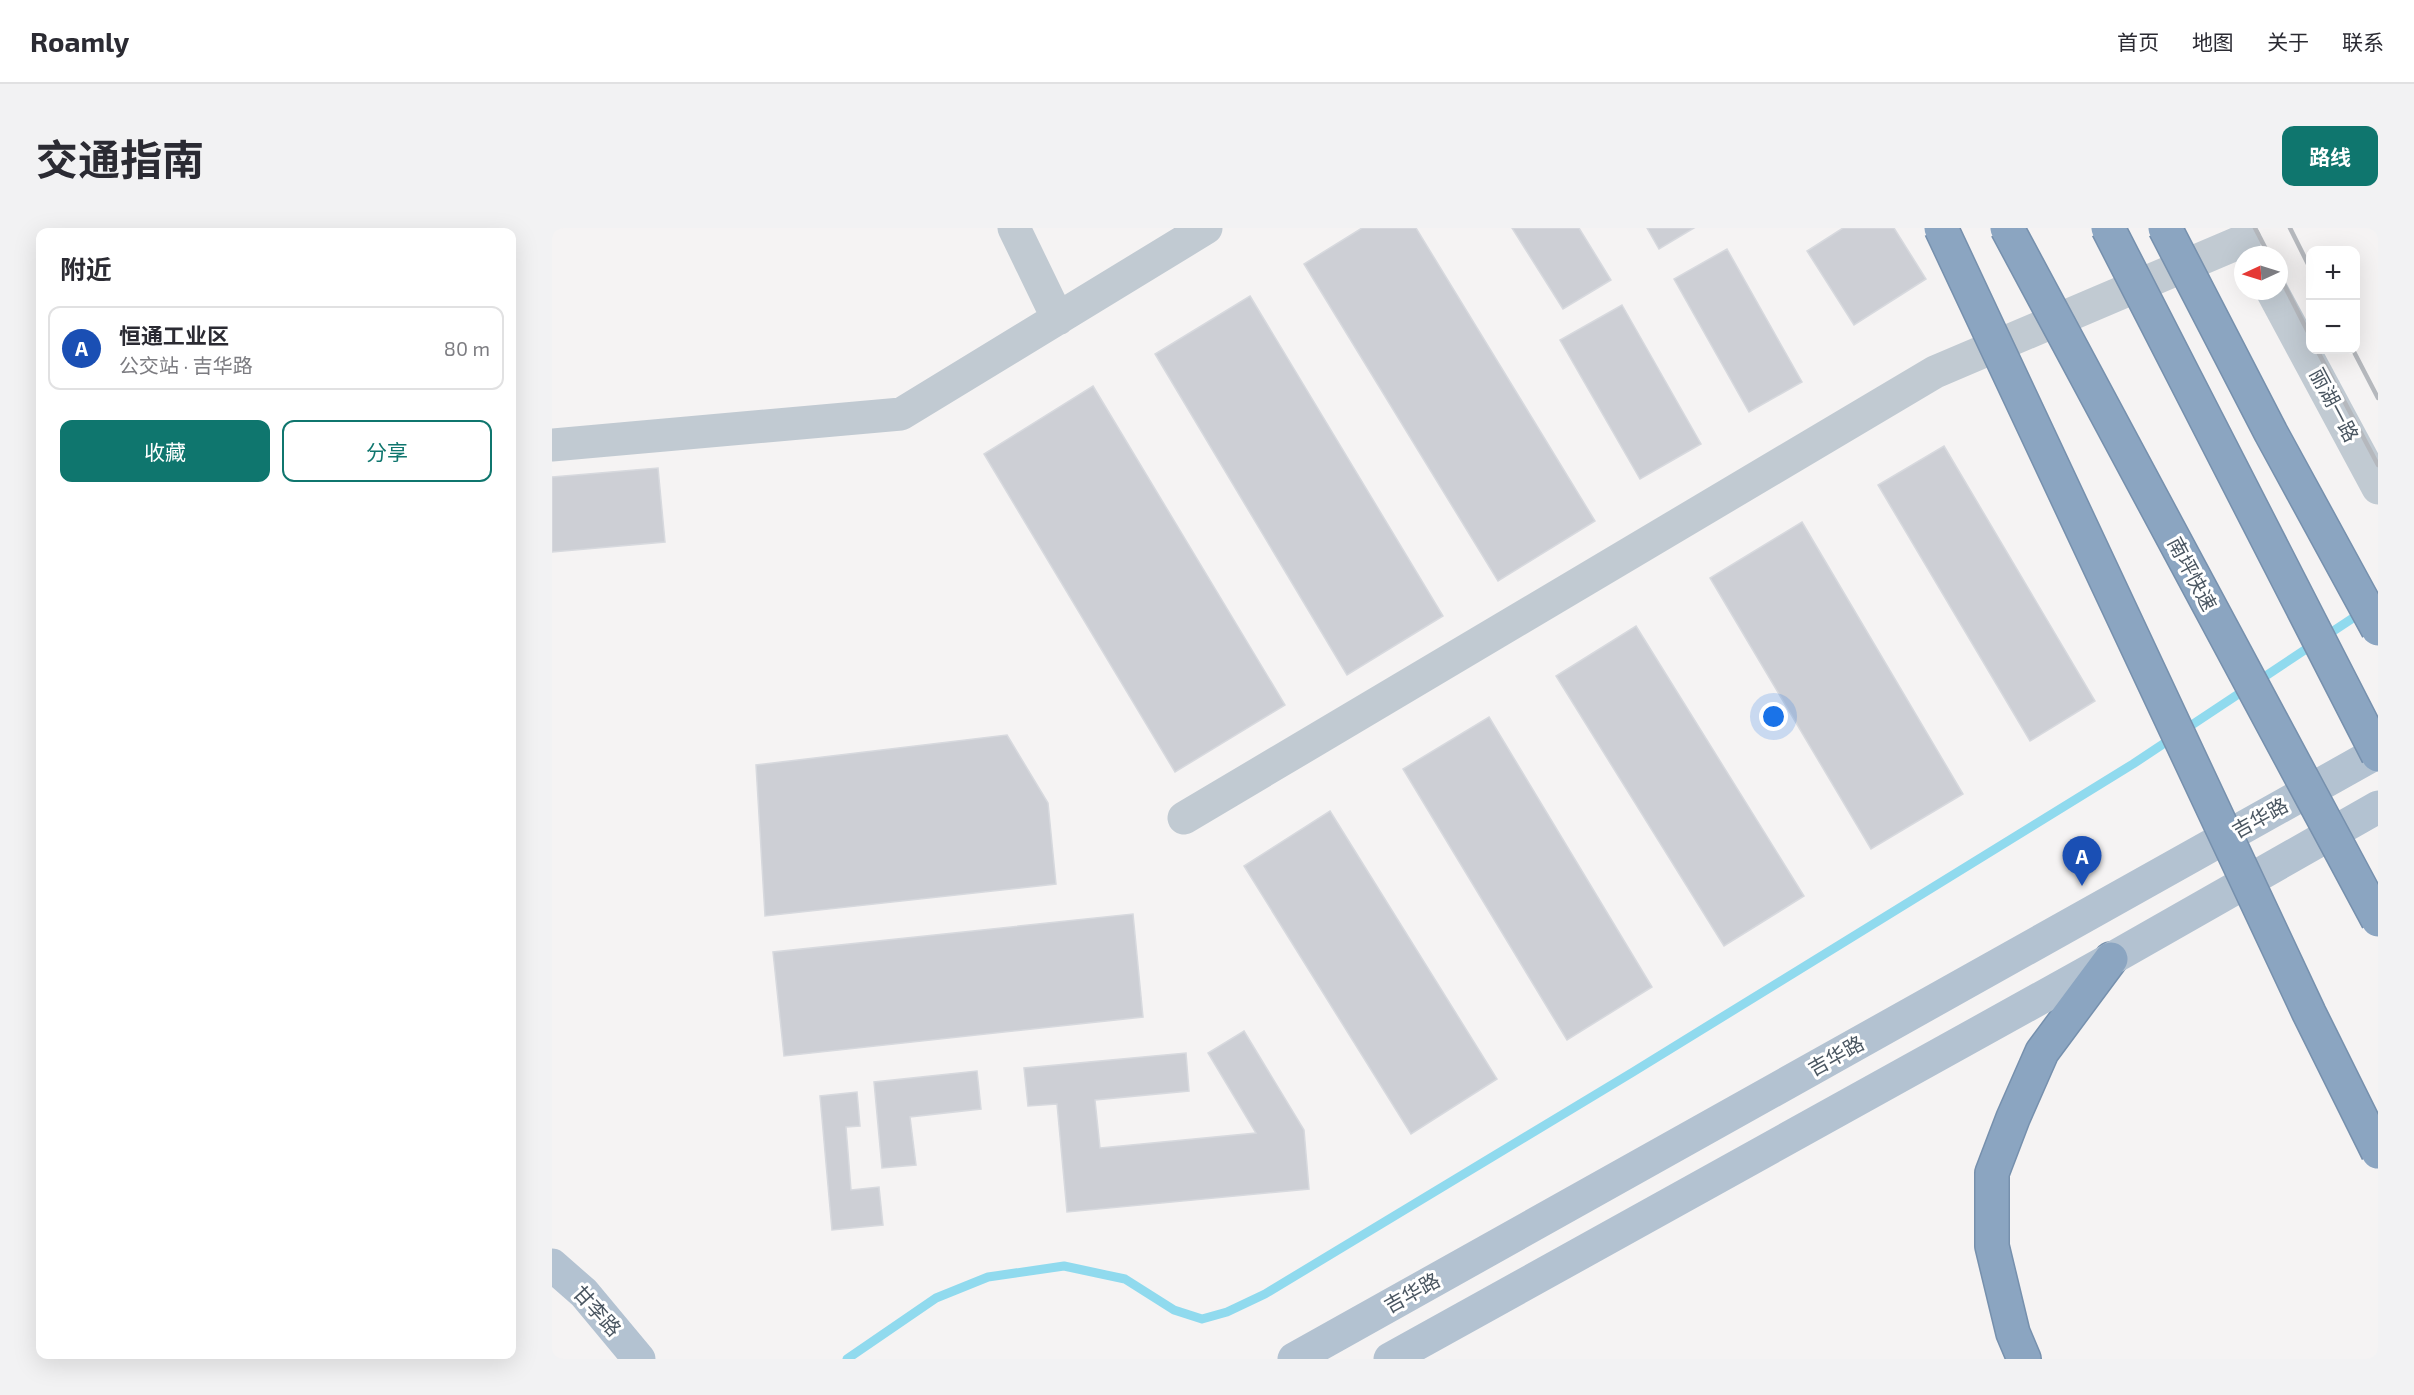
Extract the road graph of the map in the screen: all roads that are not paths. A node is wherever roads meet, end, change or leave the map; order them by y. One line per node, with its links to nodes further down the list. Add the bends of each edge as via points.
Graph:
1 (1014, 228): 9 (street)
2 (1206, 228): 9 (street)
3 (1941, 228): 18 (highway, bridge)
4 (2007, 228): 16 (highway, 南坪快速, bridge)
5 (2108, 228): 13 (highway, bridge)
6 (2166, 228): 12 (highway, bridge)
7 (2245, 241): 15 (street, via 1935,372)
8 (2277, 300): 11 (street, 丽湖一路)
9 (1058, 319): 10 (street, via 901,414)
10 (552, 445)
11 (2378, 488)
12 (2378, 629)
13 (2378, 754): 21 (main road, 吉华路)
14 (2378, 807): 17 (main road)
15 (1184, 818)
16 (2378, 920)
17 (2111, 959): 22 (main road); 23 (highway, via 2042,1052 1992,1173 1992,1246 2013,1333)
18 (2378, 1152)
19 (552, 1265): 20 (main road, 甘李路, via 584,1293)
20 (639, 1359)
21 (1294, 1359)
22 (1390, 1359)
23 (2024, 1359)

